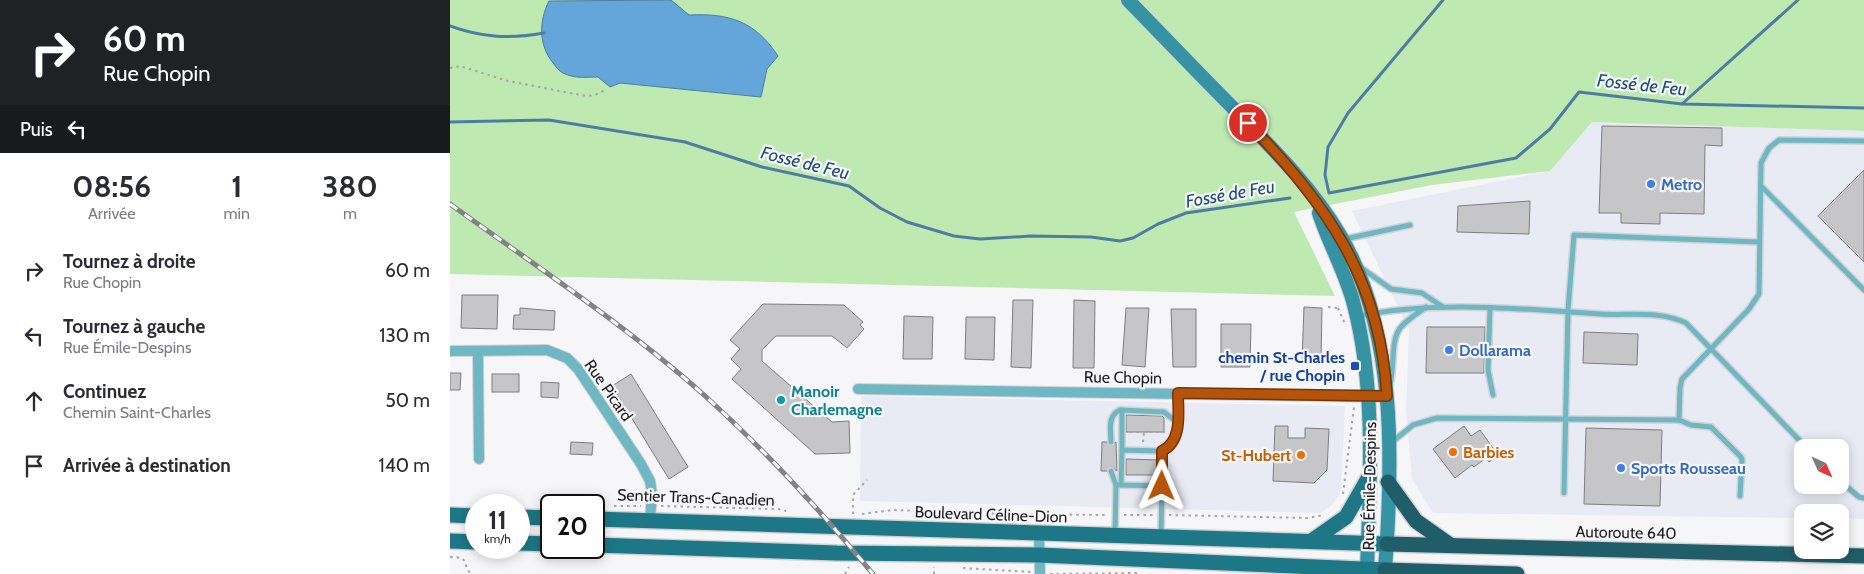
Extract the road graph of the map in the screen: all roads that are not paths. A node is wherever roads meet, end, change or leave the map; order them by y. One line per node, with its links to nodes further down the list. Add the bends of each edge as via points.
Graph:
1 (1128, 0): 5 (main road, via 1267,143 1314,199)
2 (1864, 140): 3 (lane, via 1779,140 1769,148 1761,163)
3 (1761, 186): 6 (lane); 8 (lane)
4 (1410, 225): 5 (lane)
5 (1336, 241): 7 (main road, Rue Émile-Despins); 14 (main road, Rue Émile-Despins)
6 (1759, 242): 12 (lane, via 1574,235); 15 (lane, via 1759,294 1749,310)
7 (1354, 263): 10 (lane, via 1391,289 1422,293); 13 (main road, Rue Émile-Despins)
8 (1864, 290)
9 (1427, 306): 10 (lane); 13 (lane); 22 (lane, via 1396,334 1394,369)
10 (1443, 307): 11 (lane)
11 (1490, 308): 12 (lane); 20 (lane, via 1488,370)
12 (1568, 310): 15 (lane, via 1673,316 1686,323); 24 (lane)
13 (1373, 313): 14 (lane); 22 (main road, Rue Émile-Despins)
14 (1356, 317): 21 (main road, Rue Émile-Despins)
15 (1710, 349): 25 (lane, via 1682,379); 27 (lane)
16 (450, 351): 17 (street, Rue Picard)
17 (478, 351): 32 (street); 42 (street, Rue Picard, via 547,350 567,358 578,369 641,464 650,482)
18 (858, 389): 19 (street, Rue Chopin)
19 (1178, 393): 21 (street, Rue Chopin); 26 (lane)
20 (1492, 395)
21 (1368, 396): 22 (street, Rue Chopin); 34 (main road, Rue Émile-Despins)
22 (1387, 396): 29 (main road, Rue Émile-Despins)
23 (1122, 410): 26 (lane, via 1164,412); 28 (lane, via 1112,416); 30 (lane)
24 (1566, 420): 25 (lane); 29 (lane, via 1494,417 1424,420 1409,427); 39 (lane)
25 (1679, 420): 40 (lane, via 1711,427 1740,456)
26 (1178, 422): 31 (lane, via 1175,437)
27 (1798, 439)
28 (1111, 442)
29 (1388, 445): 35 (main road, Rue Émile-Despins)
30 (1122, 450): 31 (lane); 36 (lane)
31 (1162, 451): 37 (lane)
32 (479, 459)
33 (1111, 471): 36 (lane)
34 (1368, 478): 49 (main road, via 1346,517); 52 (main road, Rue Émile-Despins)
35 (1388, 482): 53 (main road, Rue Émile-Despins); 55 (highway, via 1416,520)
36 (1118, 485): 37 (lane); 47 (lane)
37 (1162, 486): 48 (lane)
38 (1849, 488): 41 (lane)
39 (1564, 493)
40 (1740, 496)
41 (1864, 498)
42 (650, 514): 45 (main road, Boulevard Céline-Dion); 46 (main road, Boulevard Céline-Dion)
43 (450, 515): 44 (main road)
44 (465, 516)
45 (605, 518)
46 (1039, 533): 47 (main road, Boulevard Céline-Dion); 56 (street)
47 (1115, 535): 48 (main road, Boulevard Céline-Dion)
48 (1161, 536): 49 (main road, Boulevard Céline-Dion)
49 (1313, 540): 52 (main road, Boulevard Céline-Dion)
50 (450, 541): 51 (main road)
51 (465, 542)
52 (1368, 543): 53 (main road, Boulevard Céline-Dion); 58 (main road, Rue Émile-Despins)
53 (1387, 544): 55 (highway, Autoroute 640); 60 (main road, Rue Émile-Despins)
54 (605, 545): 56 (main road)
55 (1450, 545): 57 (highway, Autoroute 640)
56 (1039, 555): 59 (main road); 62 (street)
57 (1864, 556)
58 (1367, 569): 59 (main road); 60 (main road)
59 (1274, 570)
60 (1385, 570): 61 (highway)
61 (1422, 573): 63 (highway)
62 (1040, 574)
63 (1518, 574)

